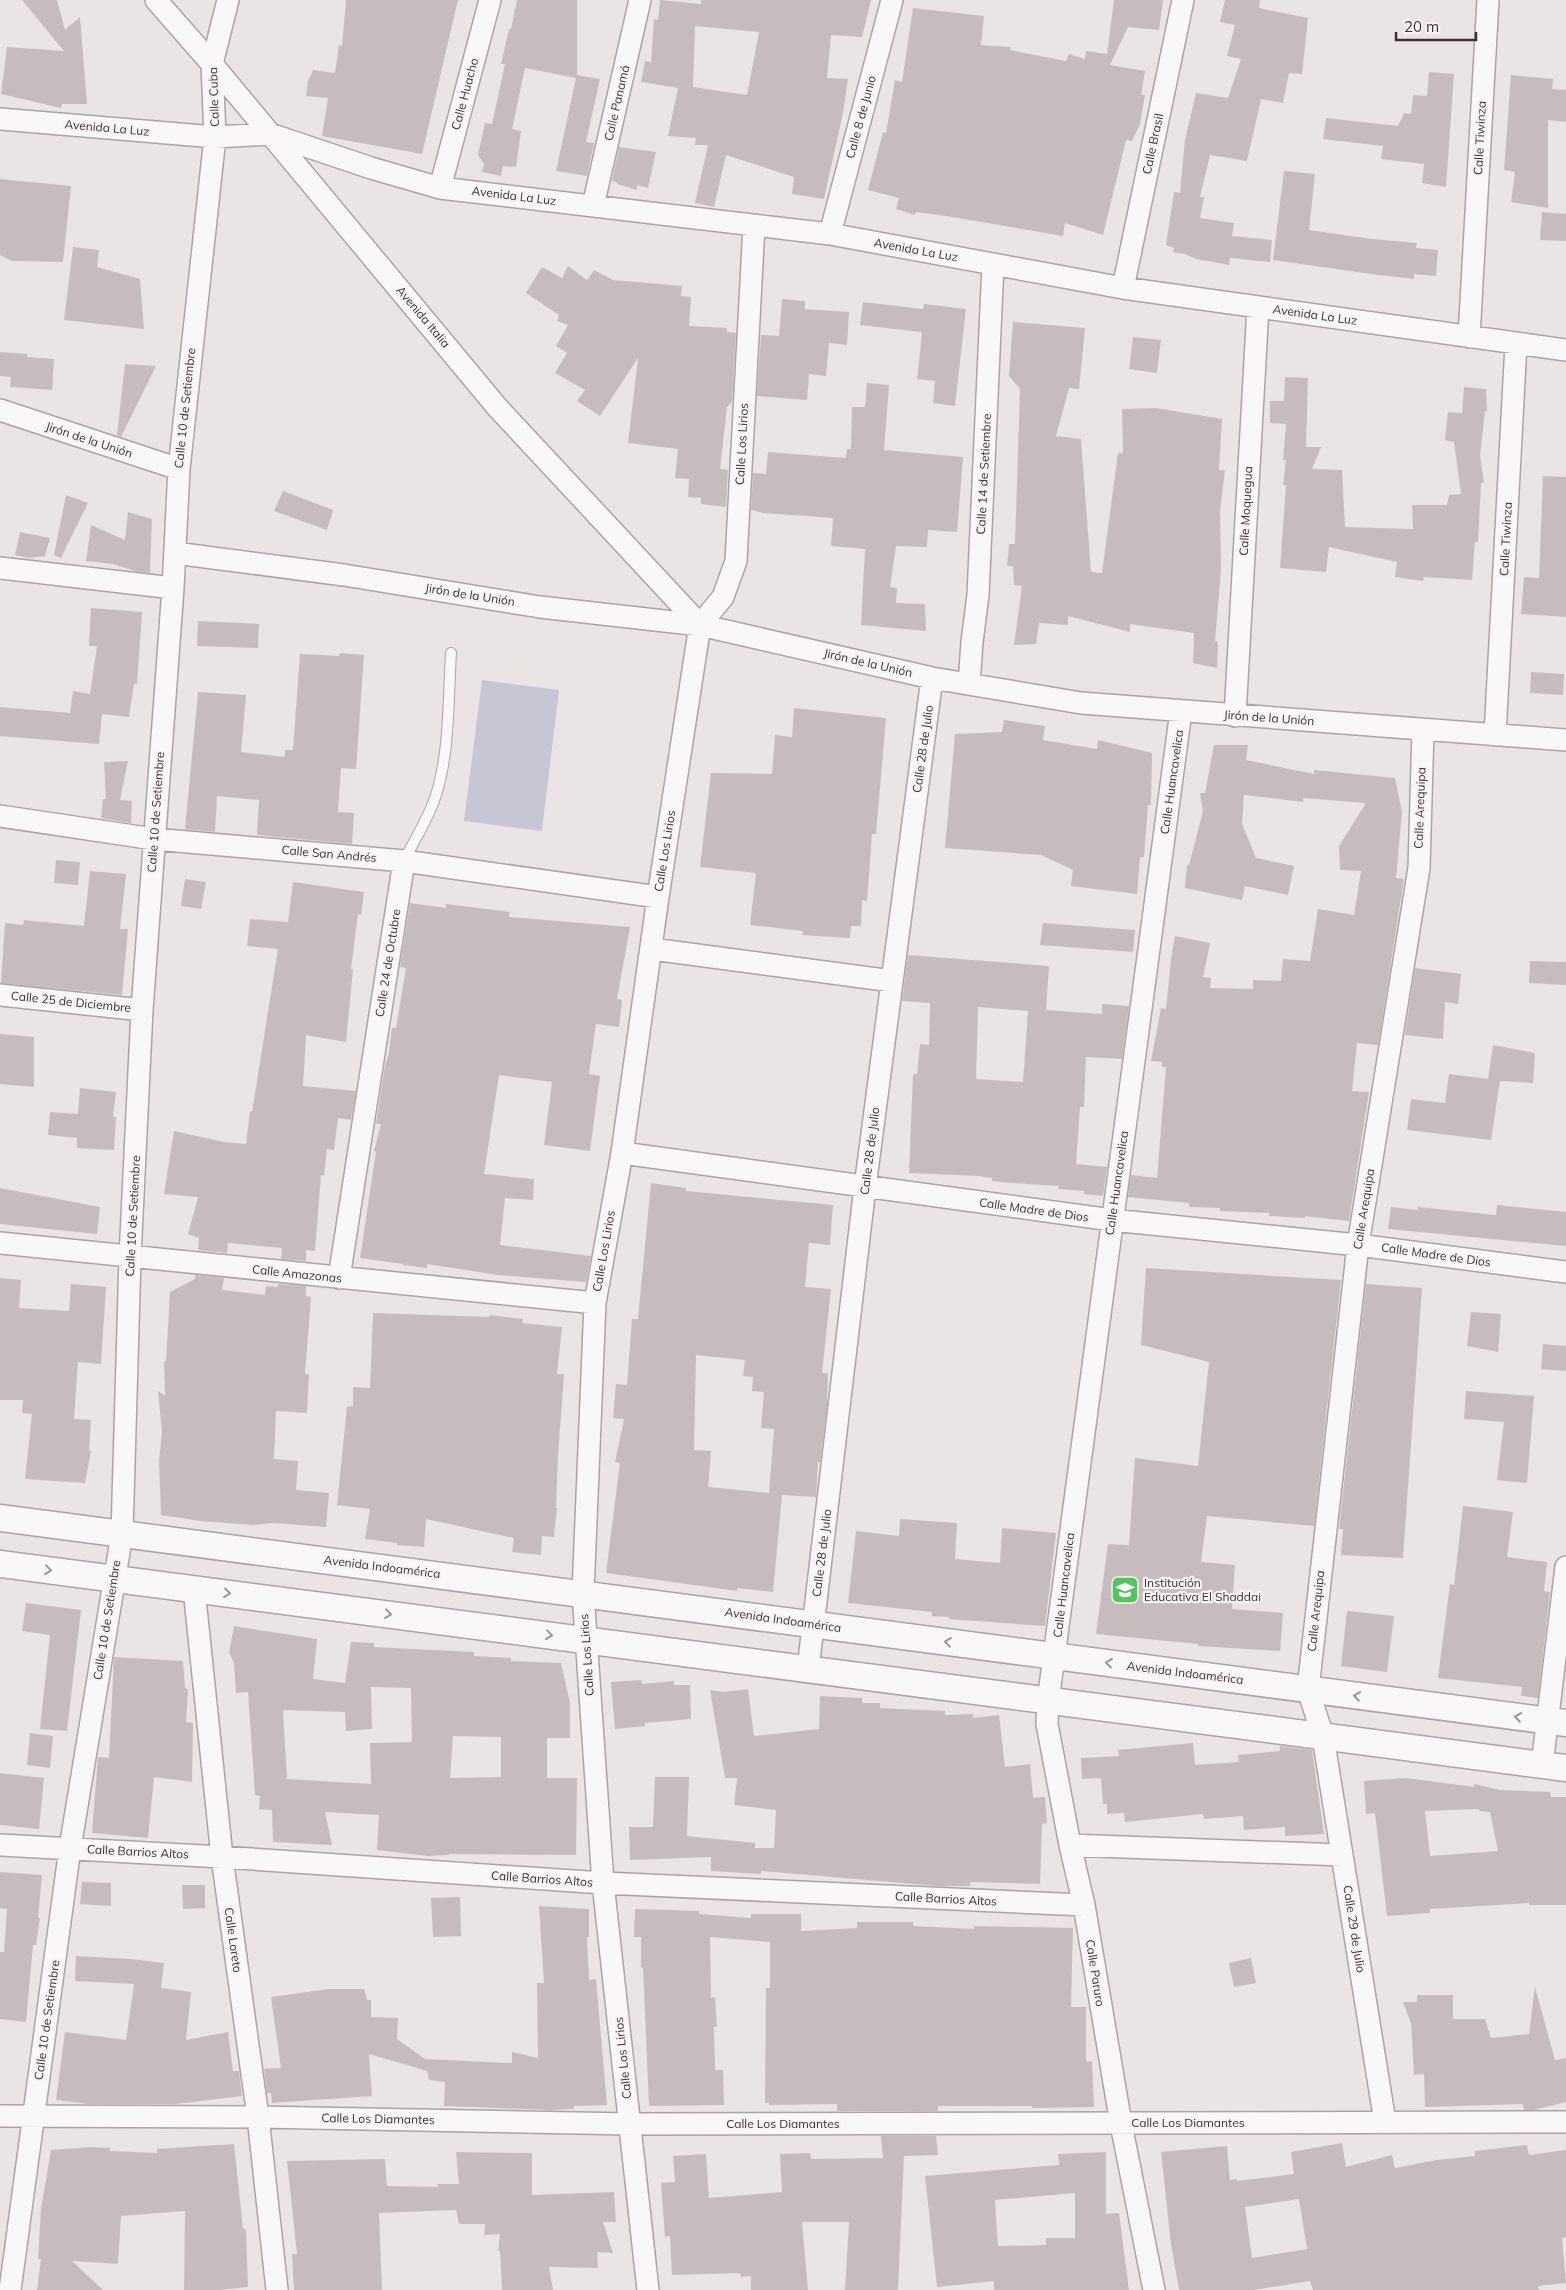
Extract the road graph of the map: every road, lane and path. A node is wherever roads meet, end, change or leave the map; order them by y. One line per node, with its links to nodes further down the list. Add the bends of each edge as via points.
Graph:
1 (156, 0): 8 (street, Avenida Italia)
2 (228, 0): 8 (street, Calle Cuba)
3 (490, 0): 12 (street, Calle Huacho)
4 (640, 0): 13 (street, Calle Panamá)
5 (892, 0): 15 (street, Calle 8 de Junio)
6 (1183, 0): 17 (street, Calle Brasil)
7 (1488, 0): 19 (street, Calle Tiwinza)
8 (212, 64): 10 (street, Avenida Italia); 11 (street, Calle Cuba)
9 (0, 119): 11 (street, Avenida La Luz)
10 (270, 134): 11 (street, Avenida La Luz); 12 (street, Avenida La Luz); 27 (street, Avenida Italia, via 497,407)
11 (215, 137): 23 (street, Calle 10 de Setiembre)
12 (440, 188): 13 (street, Avenida La Luz)
13 (594, 206): 14 (street, Avenida La Luz)
14 (754, 226): 15 (street, Avenida La Luz); 27 (street, Calle Los Lirios, via 736,561 723,597)
15 (830, 234): 16 (street, Avenida La Luz)
16 (993, 264): 17 (street, Avenida La Luz); 30 (street, Calle 14 de Setiembre, via 978,595)
17 (1123, 288): 18 (street, Avenida La Luz)
18 (1258, 307): 19 (street, Avenida La Luz); 32 (street, Calle Moquegua)
19 (1469, 337): 20 (street, Avenida La Luz)
20 (1516, 344): 21 (street, Avenida La Luz); 34 (street, Calle Tiwinza)
21 (1566, 350)
22 (0, 410): 23 (street, Jirón de la Unión)
23 (178, 469): 24 (street, Calle 10 de Setiembre)
24 (175, 553): 26 (street, Calle 10 de Setiembre); 27 (street, Jirón de la Unión, via 344,575 540,607)
25 (0, 568): 26 (street)
26 (173, 588): 37 (street, Calle 10 de Setiembre)
27 (700, 624): 29 (street, Jirón de la Unión); 39 (street, Calle Los Lirios)
28 (451, 653): 38 (lane, Calle 24 de Octubre, via 447,736 441,770 433,805)
29 (932, 678): 30 (street, Jirón de la Unión); 41 (street, Calle 28 de Julio)
30 (969, 684): 31 (street, Jirón de la Unión, via 1081,703)
31 (1181, 711): 32 (street, Jirón de la Unión); 46 (street, Calle Huancavelica)
32 (1236, 716): 33 (street, Jirón de la Unión)
33 (1423, 730): 34 (street, Jirón de la Unión); 48 (street, Calle Arequipa, via 1418,868)
34 (1495, 735): 35 (street, Jirón de la Unión)
35 (1566, 740)
36 (0, 816): 37 (street, Calle San Andrés)
37 (154, 839): 38 (street, Calle San Andrés); 43 (street, Calle 10 de Setiembre)
38 (404, 861): 39 (street, Calle San Andrés); 51 (street, Calle 24 de Octubre)
39 (658, 897): 40 (street, Calle Los Lirios)
40 (652, 949): 41 (street); 44 (street, Calle Los Lirios)
41 (892, 981): 45 (street, Calle 28 de Julio)
42 (0, 994): 43 (street, Calle 25 de Diciembre)
43 (142, 1010): 49 (street, Calle 10 de Setiembre)
44 (622, 1153): 45 (street, Calle Madre de Dios); 52 (street, Calle Los Lirios)
45 (865, 1187): 46 (street, Calle Madre de Dios); 60 (street, Calle 28 de Julio)
46 (1112, 1220): 48 (street, Calle Madre de Dios); 62 (street, Calle Huancavelica)
47 (0, 1243): 49 (street, Calle Amazonas)
48 (1358, 1245): 50 (street, Calle Madre de Dios); 64 (street, Calle Arequipa)
49 (130, 1257): 51 (street, Calle Amazonas); 54 (street, Calle 10 de Setiembre)
50 (1566, 1272)
51 (339, 1278): 52 (street, Calle Amazonas)
52 (595, 1303): 59 (street, Calle Los Lirios)
53 (0, 1518): 54 (street, Avenida Indoamérica)
54 (122, 1534): 57 (street, Calle 10 de Setiembre); 59 (street, Avenida Indoamérica)
55 (0, 1564): 57 (street, one-way to 57)
56 (1566, 1567): 66 (street)
57 (113, 1578): 58 (street); 71 (street, Calle 10 de Setiembre)
58 (194, 1589): 61 (street, one-way to 61); 73 (street, Calle Loreto)
59 (582, 1593): 60 (street, Avenida Indoamérica); 61 (street, Calle Los Lirios)
60 (814, 1624): 62 (street, Avenida Indoamérica, one-way to 60); 63 (street, Calle 28 de Julio)
61 (587, 1640): 63 (street); 74 (street, Calle Los Lirios)
62 (1055, 1656): 64 (street, Avenida Indoamérica, one-way to 62); 65 (street, Calle Paruro)
63 (808, 1669): 65 (street)
64 (1308, 1689): 66 (street, Avenida Indoamérica, one-way to 64); 67 (street, Calle 29 de Julio)
65 (1048, 1701): 67 (street); 70 (street, Calle Paruro, via 1047,1724)
66 (1557, 1722): 68 (street)
67 (1323, 1737): 68 (street); 72 (street, Calle 29 de Julio)
68 (1554, 1767)
69 (0, 1845): 71 (street, Calle Barrios Altos)
70 (1070, 1845): 72 (street); 75 (street, Calle Paruro)
71 (70, 1848): 73 (street, Calle Barrios Altos); 77 (street, Calle 10 de Setiembre)
72 (1342, 1855): 79 (street, Calle 29 de Julio)
73 (222, 1857): 74 (street, Calle Barrios Altos); 78 (street, Calle Loreto)
74 (603, 1883): 75 (street, Calle Barrios Altos); 81 (street, Calle Los Lirios)
75 (1084, 1905): 82 (street, Calle Paruro)
76 (0, 2116): 77 (street, Calle Los Diamantes)
77 (34, 2116): 78 (street, Calle Los Diamantes); 83 (street, Calle 10 de Setiembre)
78 (258, 2117): 81 (street, Calle Los Diamantes); 84 (street, Calle Loreto)
79 (1384, 2122): 80 (street, Calle Los Diamantes); 82 (street, Calle Los Diamantes)
80 (1566, 2122)
81 (631, 2124): 82 (street, Calle Los Diamantes); 85 (street, Calle Los Lirios)
82 (1121, 2124): 86 (street, Calle Paruro)
83 (10, 2290)
84 (277, 2290)
85 (648, 2290)
86 (1154, 2290)

